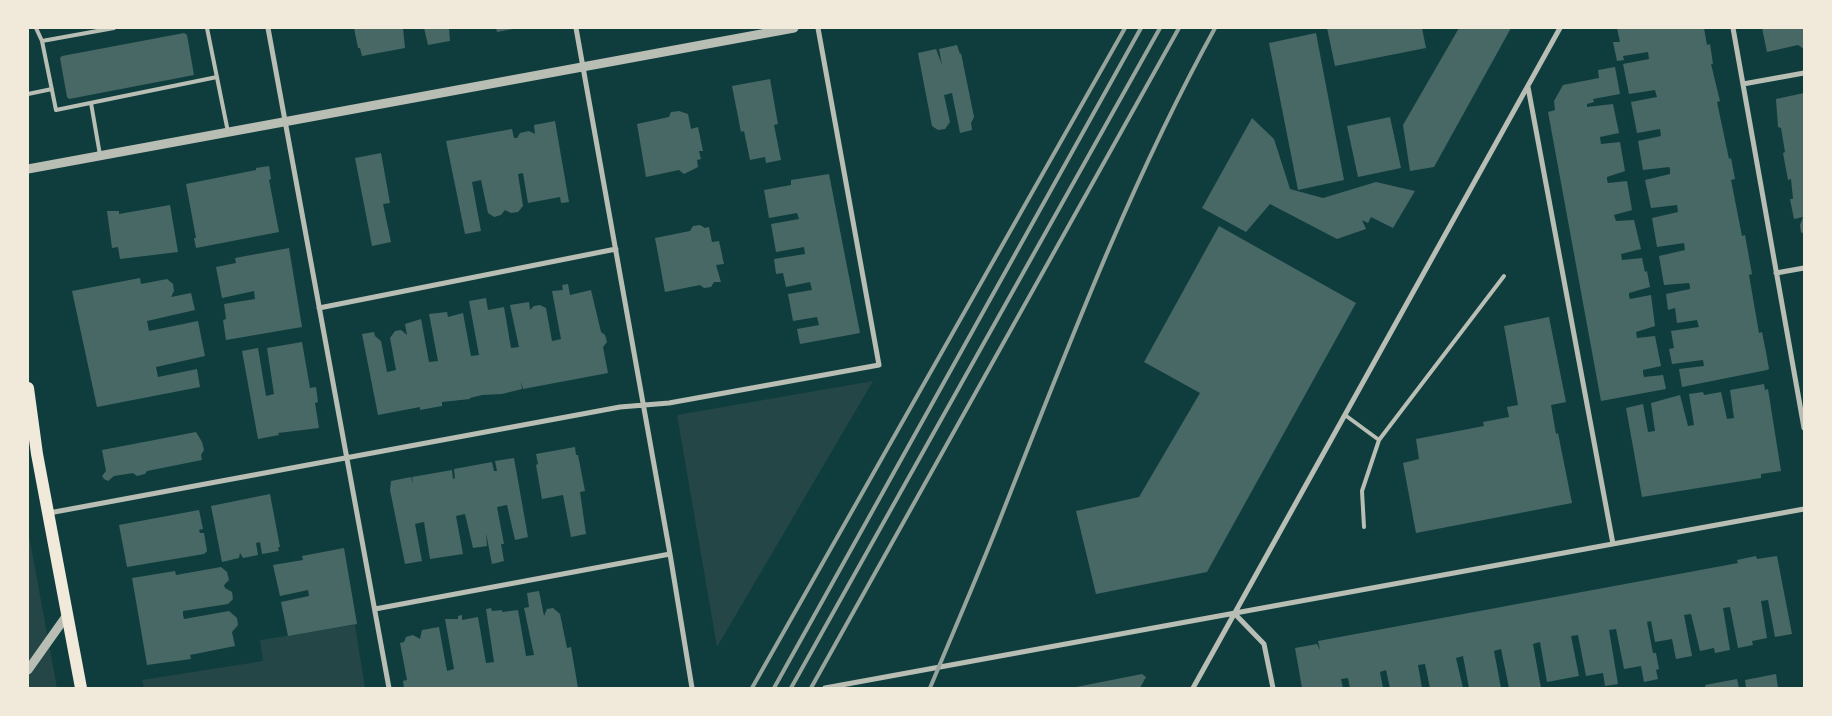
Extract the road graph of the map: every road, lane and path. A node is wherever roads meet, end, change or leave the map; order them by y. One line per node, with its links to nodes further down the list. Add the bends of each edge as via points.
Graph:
1 (36, 28): 10 (lane)
2 (114, 28): 10 (lane)
3 (207, 28): 13 (lane)
4 (268, 28): 19 (street)
5 (576, 28): 11 (street)
6 (794, 28): 11 (street)
7 (818, 28): 29 (street, via 880,365)
8 (1560, 28): 15 (street)
9 (1733, 28): 14 (street)
10 (42, 41): 16 (lane)
11 (584, 66): 19 (street); 23 (street)
12 (1804, 74): 14 (street)
13 (217, 77): 18 (lane); 20 (lane)
14 (1744, 84): 25 (street)
15 (1528, 87): 30 (street); 37 (street)
16 (52, 89): 17 (lane); 18 (lane, via 56,110)
17 (28, 94)
18 (91, 103): 21 (lane)
19 (285, 122): 20 (street); 27 (street)
20 (228, 132): 21 (street)
21 (100, 156): 22 (street)
22 (28, 169)
23 (616, 249): 27 (street); 29 (street)
24 (1804, 268): 25 (street)
25 (1776, 273): 31 (street)
26 (1504, 276): 32 (lane)
27 (319, 308): 33 (street)
28 (28, 388): 35 (main road)
29 (644, 405): 33 (street); 38 (street)
30 (1345, 415): 32 (lane); 40 (street)
31 (1804, 428)
32 (1379, 440): 36 (lane, via 1362,491)
33 (347, 457): 35 (street); 39 (street)
34 (1804, 509): 37 (street)
35 (48, 513): 41 (main road)
36 (1364, 528)
37 (1613, 544): 40 (street)
38 (670, 554): 39 (street); 45 (street)
39 (374, 609): 44 (street)
40 (1234, 613): 46 (street); 47 (street); 48 (street, via 1264,644)
41 (67, 615): 42 (street); 43 (main road)
42 (28, 670)
43 (81, 688)
44 (389, 688)
45 (692, 688)
46 (825, 688)
47 (1193, 688)
48 (1273, 688)

